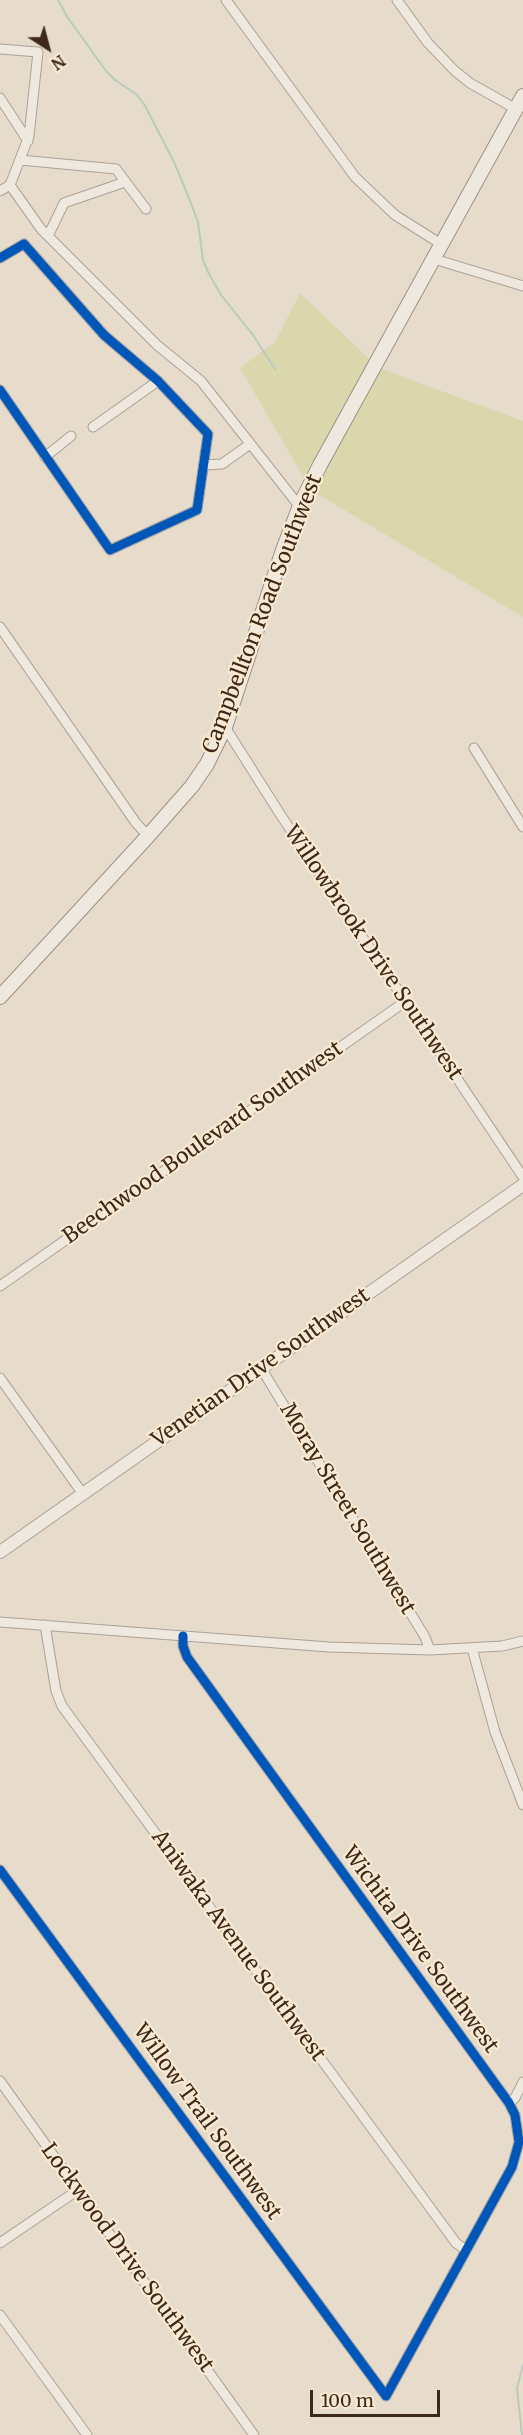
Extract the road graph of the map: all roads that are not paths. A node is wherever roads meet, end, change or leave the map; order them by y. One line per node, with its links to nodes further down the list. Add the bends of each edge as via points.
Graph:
1 (226, 0): 14 (street, via 355,177 395,215)
2 (397, 0): 6 (street, via 428,43 455,71)
3 (0, 49): 7 (street, via 38,52)
4 (523, 96): 6 (main road, Campbellton Road Southwest)
5 (0, 98): 7 (street)
6 (516, 110): 14 (main road, Campbellton Road Southwest)
7 (27, 141): 8 (street)
8 (20, 160): 9 (street, via 116,169); 10 (street)
9 (125, 182): 12 (street); 13 (street, via 64,203)
10 (10, 185): 11 (street); 13 (street)
11 (0, 191)
12 (146, 209)
13 (48, 236): 22 (street, via 157,345 201,381)
14 (441, 244): 16 (main road, Campbellton Road Southwest)
15 (0, 258): 18 (street, via 24,244 104,335)
16 (434, 259): 17 (street); 25 (main road, Campbellton Road Southwest)
17 (523, 286)
18 (159, 381): 20 (street); 24 (street, via 208,434)
19 (0, 390): 23 (street)
20 (93, 427)
21 (71, 436): 23 (street)
22 (250, 444): 24 (street, via 222,464); 25 (street)
23 (45, 457): 24 (street, via 110,550 196,510)
24 (204, 465)
25 (300, 507): 27 (main road, Campbellton Road Southwest)
26 (0, 627): 30 (street)
27 (225, 727): 30 (main road, Campbellton Road Southwest, via 192,786); 32 (street, Willowbrook Drive Southwest)
28 (474, 748): 29 (street)
29 (523, 827)
30 (148, 836): 31 (main road, Campbellton Road Southwest)
31 (0, 997)
32 (405, 1001): 33 (street, Willowbrook Drive Southwest); 35 (street, Beechwood Boulevard Southwest)
33 (523, 1177)
34 (523, 1185): 36 (street, Venetian Drive Southwest)
35 (0, 1286)
36 (261, 1368): 38 (street, Venetian Drive Southwest); 45 (street, Moray Street Southwest, via 425,1637)
37 (0, 1378): 38 (street)
38 (83, 1494): 39 (street, Venetian Drive Southwest)
39 (0, 1552)
40 (0, 1622): 41 (street)
41 (45, 1625): 42 (street); 53 (street, Aniwaka Avenue Southwest, via 62,1706 456,2243)
42 (183, 1636): 45 (street); 50 (street, Wichita Drive Southwest, via 187,1657)
43 (523, 1641): 44 (street)
44 (471, 1648): 45 (street); 46 (street, via 495,1732)
45 (429, 1650)
46 (523, 1805)
47 (0, 1870): 55 (street, Willow Trail Southwest)
48 (0, 2081): 51 (street, Lockwood Drive Southwest)
49 (523, 2082): 50 (street)
50 (509, 2103): 53 (street, Wichita Drive Southwest, via 518,2129 516,2156)
51 (78, 2190): 52 (street); 57 (street, Lockwood Drive Southwest)
52 (0, 2243)
53 (466, 2250): 55 (street, Wichita Drive Southwest)
54 (0, 2315): 56 (street)
55 (386, 2396)
56 (87, 2435)
57 (254, 2435)

